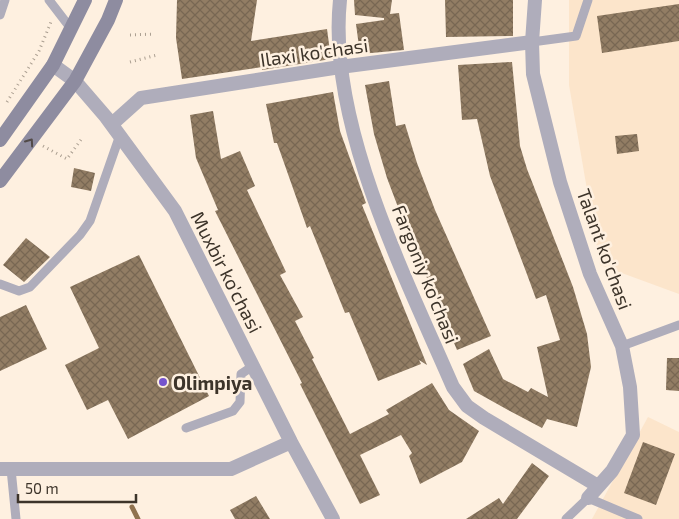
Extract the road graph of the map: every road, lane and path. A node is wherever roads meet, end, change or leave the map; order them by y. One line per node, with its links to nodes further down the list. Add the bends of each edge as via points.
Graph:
1 (5, 0): 9 (lane)
2 (49, 0): 8 (lane)
3 (85, 0): 10 (main road)
4 (116, 0): 18 (main road)
5 (340, 0): 17 (street, Fargoniy ko'chasi)
6 (535, 0): 13 (street, Talant ko'chasi)
7 (588, 0): 13 (lane, via 576,36)
8 (56, 10): 10 (lane); 19 (path, via 39,51)
9 (0, 15)
10 (72, 30): 16 (main road)
11 (155, 34): 12 (path)
12 (130, 35)
13 (532, 42): 17 (street, Ilaxi ko'chasi); 27 (street, Talant ko'chasi, via 533,74 560,182 590,274)
14 (158, 55): 15 (path)
15 (130, 62)
16 (54, 65): 18 (street, Muxbir ko'chasi); 21 (main road)
17 (340, 67): 20 (street, Ilaxi ko'chasi, via 141,98); 32 (street, Fargoniy ko'chasi, via 351,120 384,224 457,395 484,418)
18 (75, 81): 20 (street, Muxbir ko'chasi); 24 (main road, one-way to 18)
19 (5, 106)
20 (116, 129): 25 (lane, via 90,221 80,235 30,287 19,291); 28 (street, Muxbir ko'chasi, via 175,211)
21 (2, 133)
22 (83, 137): 23 (path, via 67,159)
23 (43, 146)
24 (0, 181)
25 (0, 284)
26 (679, 324): 27 (lane)
27 (622, 346): 32 (street, Talant ko'chasi, via 630,388 632,435 612,471)
28 (253, 366): 29 (lane, via 241,374 240,402 233,411); 30 (street, Muxbir ko'chasi)
29 (186, 428)
30 (291, 442): 31 (street, via 231,469); 35 (street, Muxbir ko'chasi)
31 (6, 469): 34 (lane)
32 (598, 486): 33 (street, Talant ko'chasi)
33 (588, 498): 36 (lane, Talant ko'chasi); 37 (lane)
34 (16, 519)
35 (333, 519)
36 (566, 519)
37 (638, 519)

